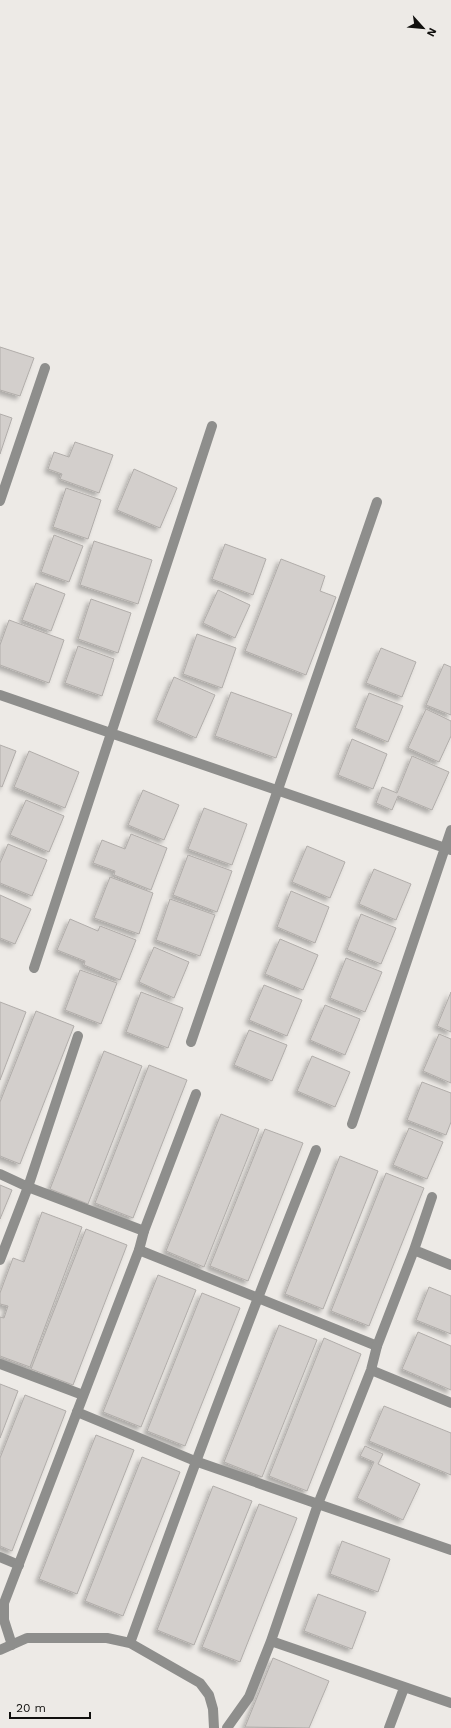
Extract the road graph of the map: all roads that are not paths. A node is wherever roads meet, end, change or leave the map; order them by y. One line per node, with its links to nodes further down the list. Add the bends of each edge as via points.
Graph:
1 (45, 368): 3 (street)
2 (212, 426): 6 (street)
3 (0, 501)
4 (377, 502): 7 (street)
5 (0, 695): 6 (street)
6 (111, 733): 7 (street); 10 (street)
7 (277, 790): 9 (street); 12 (street)
8 (451, 830): 9 (street)
9 (448, 848): 14 (street)
10 (34, 968)
11 (78, 1036): 17 (street)
12 (191, 1042)
13 (196, 1094): 19 (street)
14 (352, 1124)
15 (316, 1150): 24 (street)
16 (0, 1174): 17 (street)
17 (28, 1187): 19 (street); 22 (street)
18 (432, 1197): 21 (street)
19 (144, 1231): 20 (street)
20 (139, 1250): 24 (street); 28 (street)
21 (414, 1250): 23 (street); 25 (street)
22 (0, 1260)
23 (451, 1264)
24 (258, 1296): 25 (street); 31 (street)
25 (378, 1346): 27 (street)
26 (0, 1364): 28 (street)
27 (371, 1370): 29 (street); 32 (street)
28 (83, 1395): 30 (street)
29 (451, 1403)
30 (77, 1412): 31 (street); 35 (street)
31 (195, 1461): 32 (street); 37 (street)
32 (318, 1504): 33 (street); 36 (street)
33 (451, 1550)
34 (0, 1557): 35 (street)
35 (19, 1565): 38 (street, via 4,1603 4,1620)
36 (271, 1641): 40 (street); 43 (street, via 249,1697)
37 (130, 1643): 38 (street, via 107,1638 27,1638); 42 (street, via 200,1684 209,1695 214,1709)
38 (12, 1645): 39 (street)
39 (0, 1650)
40 (404, 1688): 41 (street); 44 (street)
41 (451, 1703)
42 (214, 1728)
43 (227, 1728)
44 (389, 1728)

